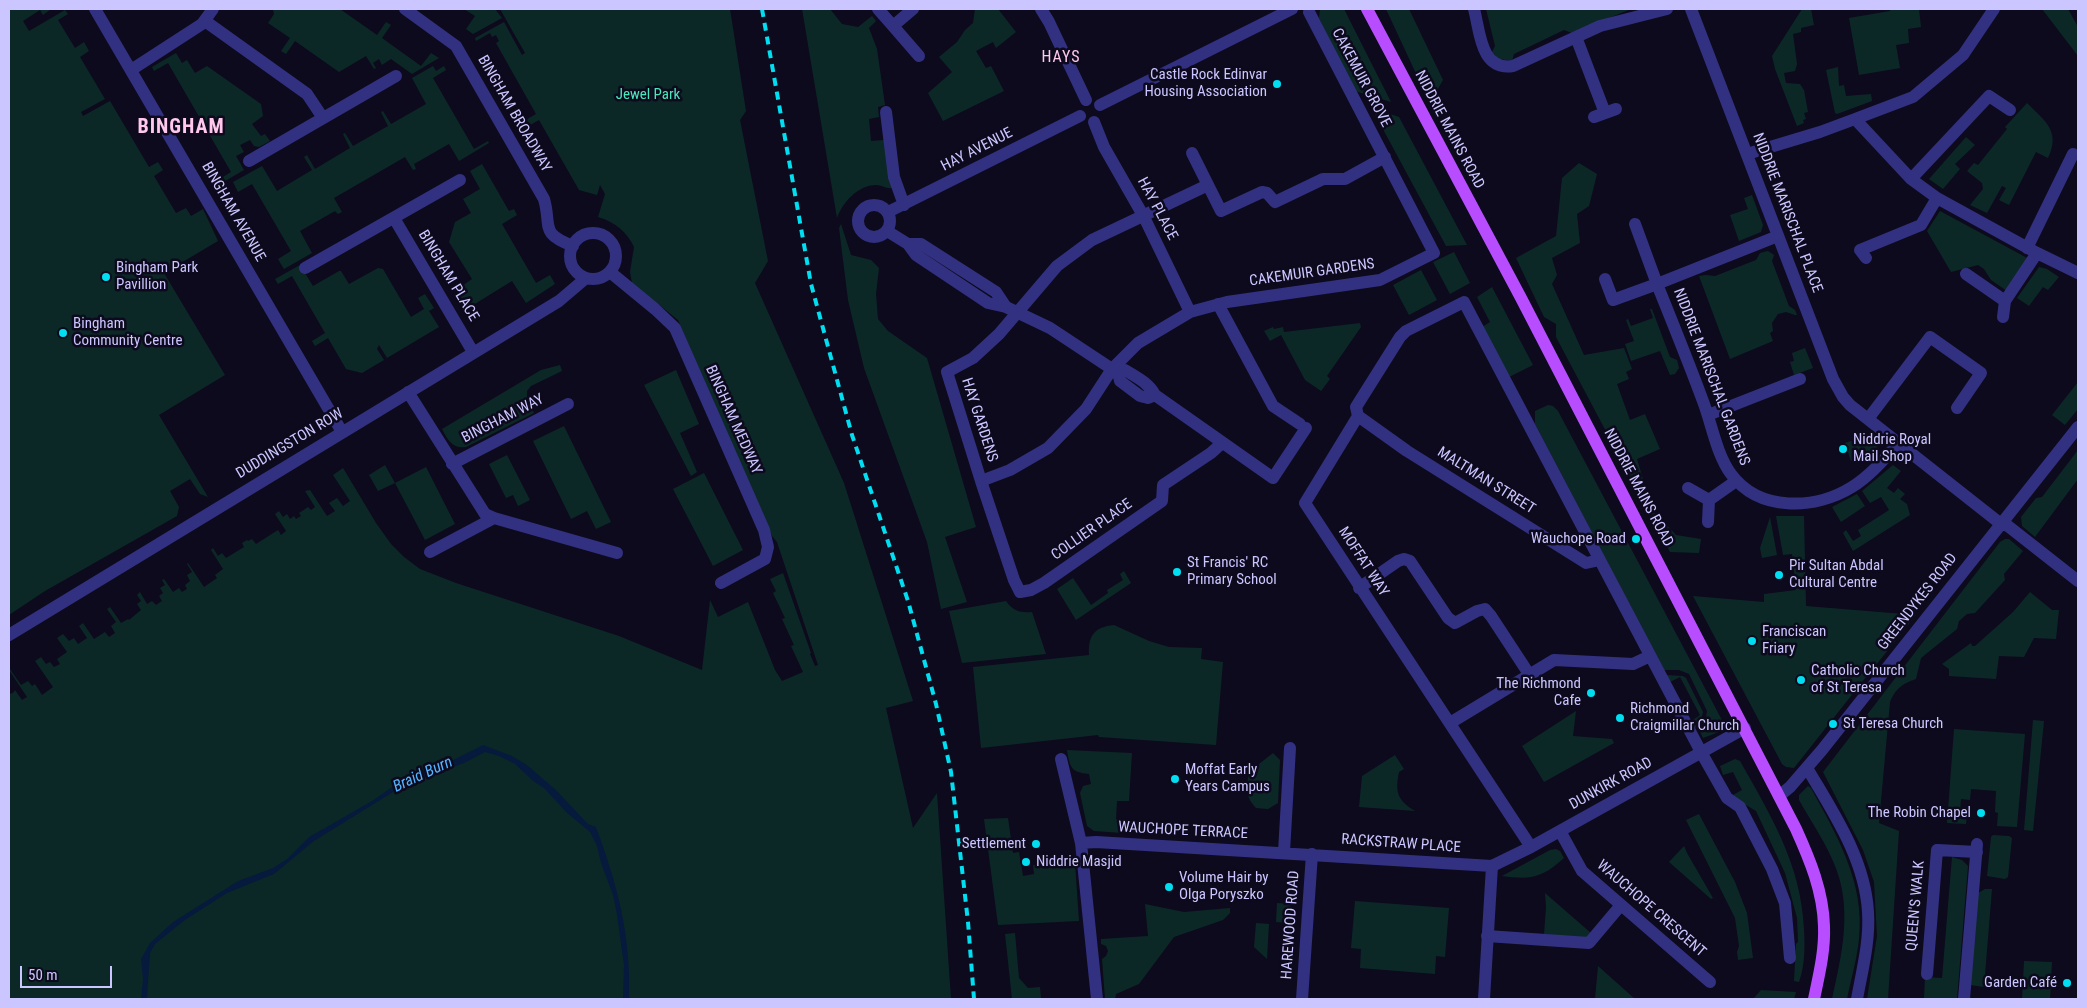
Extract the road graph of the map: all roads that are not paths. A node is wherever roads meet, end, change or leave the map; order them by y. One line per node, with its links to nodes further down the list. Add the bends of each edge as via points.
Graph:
1 (95, 9): 18 (street, BINGHAM AVENUE)
2 (213, 9): 14 (street)
3 (405, 9): 45 (street, BINGHAM BROADWAY, via 456,46 544,199 550,232 558,240)
4 (878, 9): 15 (street)
5 (913, 9): 15 (street)
6 (1042, 9): 20 (street)
7 (1292, 9): 13 (street, via 1300,14); 21 (street)
8 (1367, 9): 93 (main road, NIDDRIE MAINS ROAD)
9 (1474, 9): 16 (street, via 1486,55 1501,66 1513,66)
10 (1664, 9): 16 (street, via 1618,21)
11 (1691, 9): 30 (street, NIDDRIE MARISCHAL PLACE)
12 (1994, 9): 27 (street, via 1963,55 1913,97)
13 (1311, 11): 32 (street, CAKEMUIR GROVE)
14 (205, 21): 18 (street); 26 (street, via 307,94)
15 (893, 26): 17 (street)
16 (1576, 37): 24 (street)
17 (919, 56)
18 (131, 70): 71 (street, BINGHAM AVENUE)
19 (396, 76): 26 (street)
20 (1086, 100): 21 (street, via 1094,100); 25 (street, via 1080,107)
21 (1100, 105): 28 (street, via 1101,115)
22 (2010, 110): 34 (street, via 1989,96)
23 (886, 112): 38 (street, via 894,177)
24 (1605, 113)
25 (1080, 116): 28 (street, via 1087,122); 38 (street, HAY AVENUE)
26 (324, 118): 33 (street)
27 (1855, 119): 30 (street); 34 (street)
28 (1094, 122): 40 (street, HAY PLACE, via 1104,147)
29 (1192, 153): 36 (street)
30 (1746, 154): 44 (street, NIDDRIE MARISCHAL PLACE)
31 (2073, 154): 46 (street)
32 (1385, 157): 36 (street, via 1345,179 1323,179 1275,202 1262,192 1221,211); 47 (street, CAKEMUIR GROVE)
33 (250, 161)
34 (1911, 179): 37 (street)
35 (460, 180): 41 (street)
36 (1208, 185): 40 (street, HAY GARDENS)
37 (1937, 198): 46 (street); 48 (street, via 1921,225 1860,250)
38 (904, 205): 39 (street, HAY AVENUE)
39 (888, 212): 43 (street, via 890,222); 43 (street, via 880,206 870,205 857,219 860,229 868,236 878,237)
40 (1144, 217): 58 (street, HAY GARDENS, via 1092,240 1056,266); 59 (street, HAY PLACE)
41 (394, 218): 49 (street); 61 (street, BINGHAM PLACE)
42 (1635, 224): 55 (street, NIDDRIE MARISCHAL GARDENS)
43 (887, 231): 58 (street, via 908,244 916,255 988,303)
44 (1778, 236): 55 (street); 69 (street, NIDDRIE MARISCHAL PLACE, via 1838,388 1850,405)
45 (573, 246): 50 (street, via 586,235 598,234 608,239 616,256); 53 (street, via 572,265)
46 (2032, 251): 51 (street); 56 (street)
47 (1434, 253): 57 (street, CAKEMUIR GARDENS, via 1380,280)
48 (1866, 258)
49 (305, 268)
50 (610, 272): 53 (street, via 599,279); 87 (street, BINGHAM MEDWAY, via 675,328 766,536 768,552 762,562)
51 (2078, 273)
52 (1966, 274): 56 (street)
53 (586, 278): 61 (street, DUDDINGSTON ROW, via 559,301)
54 (1604, 279): 55 (street, via 1613,300)
55 (1658, 284): 67 (street, NIDDRIE MARISCHAL GARDENS)
56 (2005, 301): 60 (street)
57 (1218, 304): 59 (street, CAKEMUIR GARDENS); 72 (street, via 1273,406 1303,426 1273,478)
58 (1011, 310): 62 (street, via 1050,328); 75 (street, HAY GARDENS, via 999,334 973,358 947,372)
59 (1190, 312): 62 (street, HAY GARDENS, via 1138,343)
60 (2003, 317)
61 (473, 352): 64 (street, DUDDINGSTON ROW)
62 (1115, 370): 72 (street, via 1125,370 1152,388 1155,395); 75 (street, HAY GARDENS, via 1086,409 1048,448 1010,470)
63 (1800, 379): 67 (street)
64 (408, 392): 71 (street, DUDDINGSTON ROW); 74 (street, BINGHAM WAY)
65 (568, 404): 74 (street, BINGHAM WAY)
66 (1957, 408): 69 (street, via 1981,373 1930,337)
67 (1708, 415): 76 (street, NIDDRIE MARISCHAL GARDENS, via 1723,460)
68 (1358, 416): 85 (street, MALTMAN STREET, via 1407,451 1586,563); 85 (street, MOFFAT WAY, via 1356,407 1400,337 1464,302); 88 (street, MOFFAT WAY, via 1305,503)
69 (1868, 419): 73 (street, NIDDRIE MARISCHAL PLACE)
70 (2078, 427): 81 (street, GREENDYKES ROAD)
71 (342, 432): 89 (street, DUDDINGSTON ROW)
72 (1222, 443): 82 (street, COLLIER PLACE, via 1162,485 1162,501 1031,590 1020,592)
73 (1898, 443): 76 (street, NIDDRIE MARISCHAL GARDENS, via 1854,486 1817,501 1774,501 1750,492); 81 (street, NIDDRIE MARISCHAL PLACE)
74 (452, 464): 79 (street, BINGHAM WAY, via 481,508)
75 (981, 481): 82 (street, HAY GARDENS)
76 (1736, 481): 78 (street, NIDDRIE MARISCHAL GARDENS)
77 (1688, 488): 78 (street)
78 (1708, 500): 80 (street)
79 (494, 518): 83 (street); 84 (street, BINGHAM WAY)
80 (1708, 522)
81 (2001, 524): 86 (street, NIDDRIE MARISCHAL PLACE, via 2008,526); 97 (street, GREENDYKES ROAD)
82 (997, 528)
83 (430, 552)
84 (618, 552)
85 (1600, 560): 90 (street)
86 (2078, 581)
87 (721, 583)
88 (1359, 588): 91 (street, via 1398,561 1410,561 1448,618 1455,623 1485,609); 92 (street, MOFFAT WAY)
89 (9, 635)
90 (1650, 656): 91 (street, via 1633,664 1554,660); 95 (street)
91 (1529, 674): 92 (street)
92 (1450, 722): 101 (street, MOFFAT WAY)
93 (1744, 728): 95 (street, DUNKIRK ROAD); 98 (main road, NIDDRIE MAINS ROAD)
94 (1290, 748): 102 (street)
95 (1701, 752): 99 (street, DUNKIRK ROAD); 107 (street, via 1727,798 1740,806 1772,869 1785,903)
96 (1062, 759): 100 (street)
97 (1806, 768): 98 (street, GREENDYKES ROAD); 114 (street, via 1853,850 1864,881 1868,938)
98 (1780, 796): 113 (main road, NIDDRIE MAINS ROAD, via 1812,864 1818,885 1824,925)
99 (1560, 831): 101 (street, DUNKIRK ROAD); 105 (street, WAUCHOPE CRESCENT, via 1582,871)
100 (1081, 843): 102 (street, WAUCHOPE TERRACE); 110 (street)
101 (1531, 847): 104 (street, DUNKIRK ROAD)
102 (1284, 852): 103 (street, WAUCHOPE TERRACE)
103 (1310, 854): 104 (street, RACKSTRAW PLACE); 111 (street, HAREWOOD ROAD)
104 (1492, 866): 106 (street)
105 (1621, 905): 106 (street, via 1588,943); 109 (street, WAUCHOPE CRESCENT)
106 (1487, 936): 112 (street)
107 (1790, 958)
108 (1927, 974): 115 (street, QUEEN'S WALK, via 1937,850 1977,848)
109 (1710, 982)
110 (1097, 999)
111 (1302, 999)
112 (1484, 999)
113 (1814, 999)
114 (1857, 999)
115 (1964, 999)

